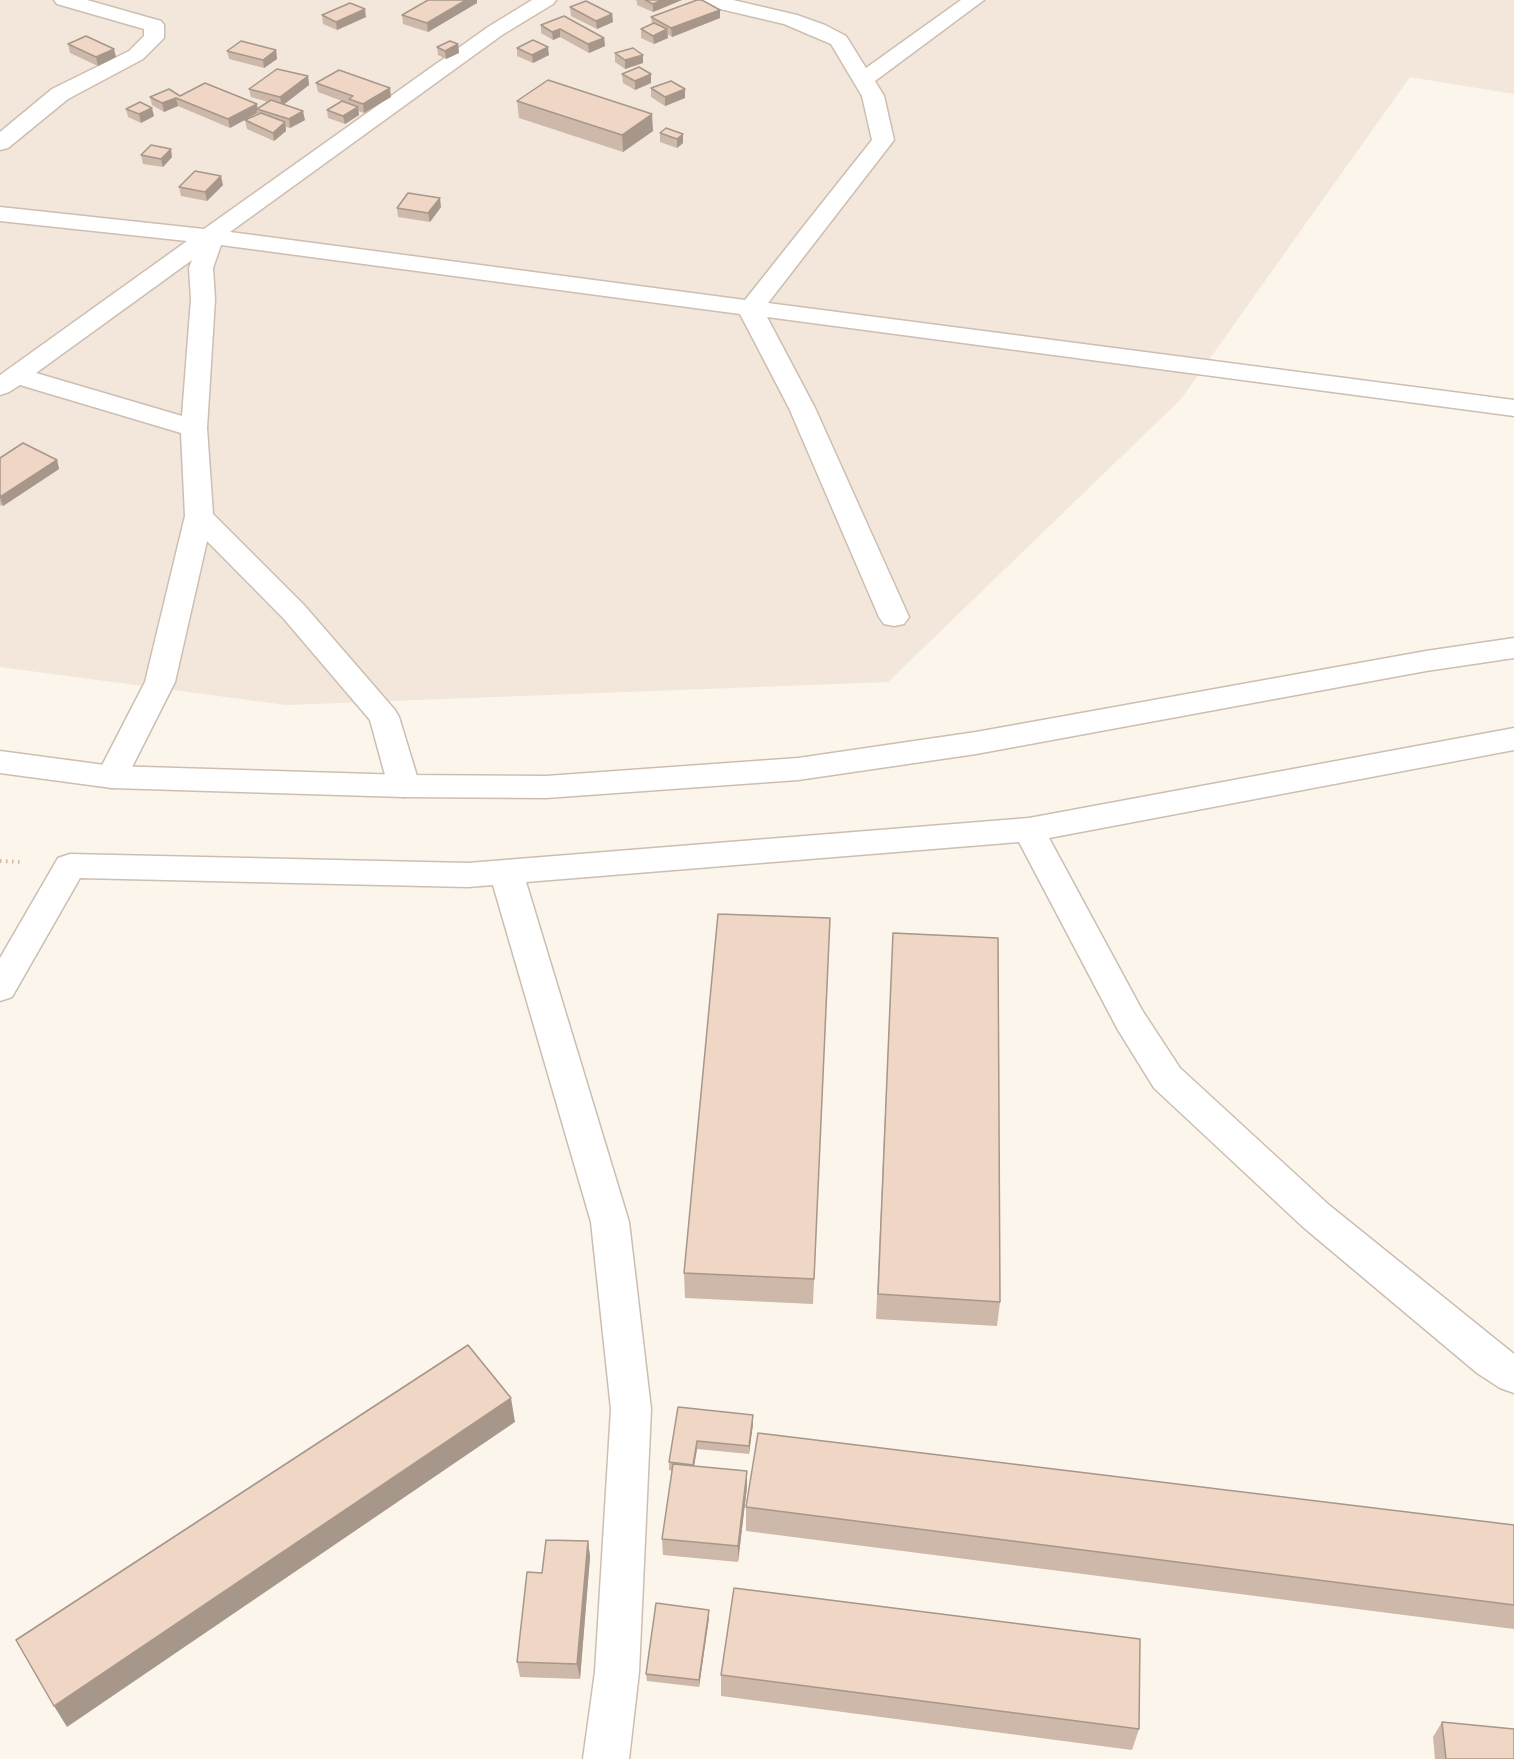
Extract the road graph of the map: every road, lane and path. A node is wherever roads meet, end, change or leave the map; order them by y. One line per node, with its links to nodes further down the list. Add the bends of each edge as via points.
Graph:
1 (64, 0): 6 (street, via 153,25 154,38 136,55 60,94)
2 (546, 0): 8 (street, via 495,31)
3 (706, 0): 5 (street, via 818,29 839,40)
4 (974, 0): 5 (street)
5 (863, 80): 9 (street, via 873,96 883,140)
6 (0, 143)
7 (0, 214): 8 (street)
8 (212, 237): 9 (street); 10 (street); 12 (street, via 201,268 203,299)
9 (750, 309): 11 (street); 14 (street, via 802,408)
10 (9, 381): 12 (street)
11 (1514, 408)
12 (194, 428): 13 (street)
13 (199, 516): 18 (street, via 160,682); 19 (street, via 294,612 384,717)
14 (894, 617)
15 (1514, 648): 19 (street, via 976,743 798,769 546,787)
16 (1514, 739): 20 (street)
17 (0, 762): 18 (street)
18 (112, 777): 19 (street)
19 (404, 786)
20 (1029, 830): 21 (street); 23 (street, via 1130,1020 1167,1078 1316,1216 1491,1362)
21 (506, 872): 22 (street, via 70,866); 24 (street, via 610,1222 631,1409 617,1672)
22 (0, 988)
23 (1514, 1375)
24 (606, 1759)

